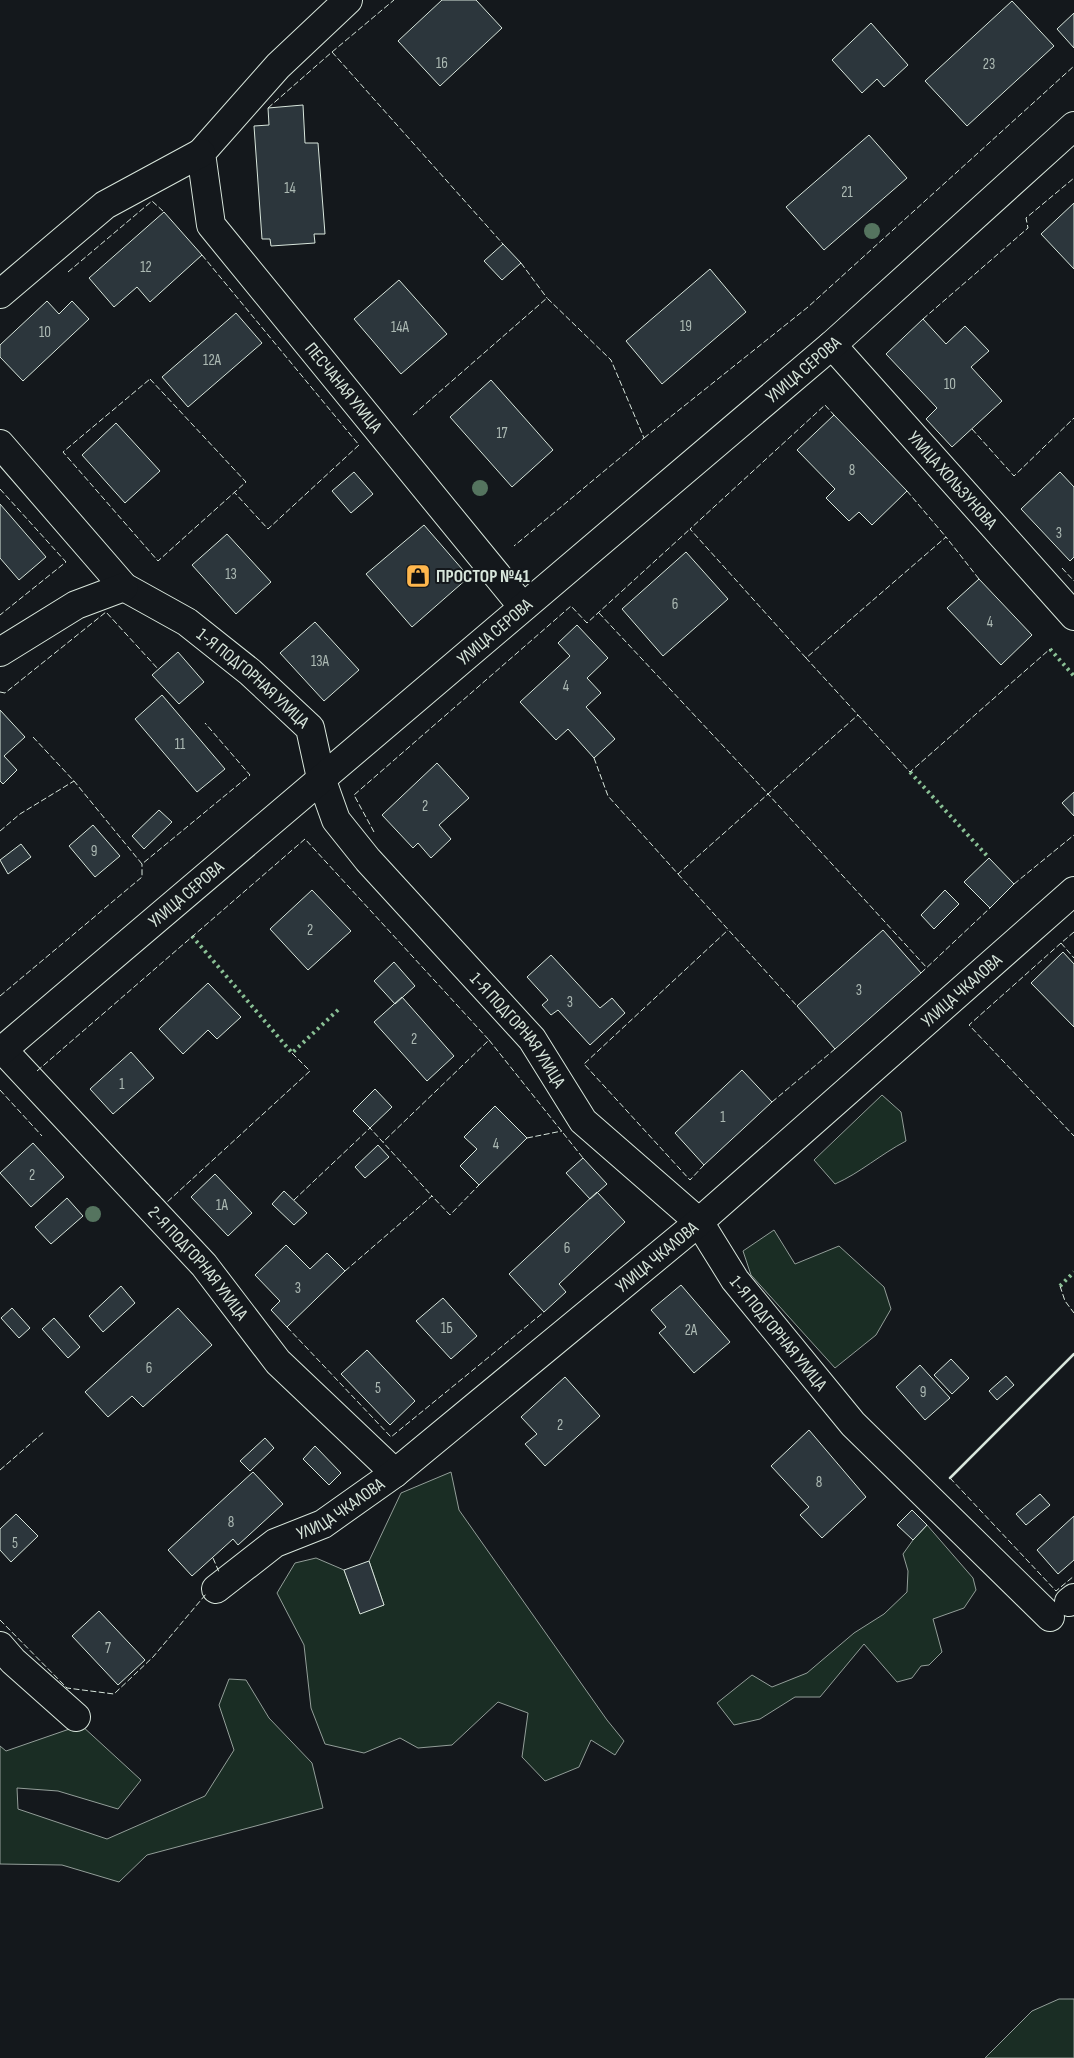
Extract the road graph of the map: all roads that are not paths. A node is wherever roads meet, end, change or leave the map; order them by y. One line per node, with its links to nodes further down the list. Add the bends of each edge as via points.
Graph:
1 (348, 0): 3 (street, via 278,66)
2 (1074, 126): 5 (street, УЛИЦА СЕРОВА)
3 (201, 153): 4 (street, via 105,205); 8 (street, ПЕСЧАНАЯ УЛИЦА, via 211,225)
4 (0, 294)
5 (832, 346): 8 (street, УЛИЦА СЕРОВА); 9 (street, УЛИЦА ХОЛЬЗУНОВА)
6 (0, 444): 7 (street, 1-Я ПОДГОРНАЯ УЛИЦА)
7 (124, 588): 10 (street, via 76,605); 11 (street, 1-Я ПОДГОРНАЯ УЛИЦА, via 187,622 250,672 310,728)
8 (524, 607): 11 (street, УЛИЦА СЕРОВА)
9 (1074, 616)
10 (0, 652)
11 (321, 778): 13 (street, УЛИЦА СЕРОВА); 14 (street, 1-Я ПОДГОРНАЯ УЛИЦА, via 336,820 368,860 532,1039 583,1121)
12 (1074, 890): 14 (street, УЛИЦА ЧКАЛОВА)
13 (2, 1051): 15 (street, 2-Я ПОДГОРНАЯ УЛИЦА, via 204,1265 278,1362)
14 (699, 1222): 15 (street, УЛИЦА ЧКАЛОВА); 17 (street, 1-Я ПОДГОРНАЯ УЛИЦА, via 735,1280 853,1424)
15 (395, 1473): 16 (street, УЛИЦА ЧКАЛОВА, via 323,1524 276,1542)
16 (216, 1589)
17 (1064, 1605)
18 (0, 1646): 19 (street)
19 (76, 1717)

